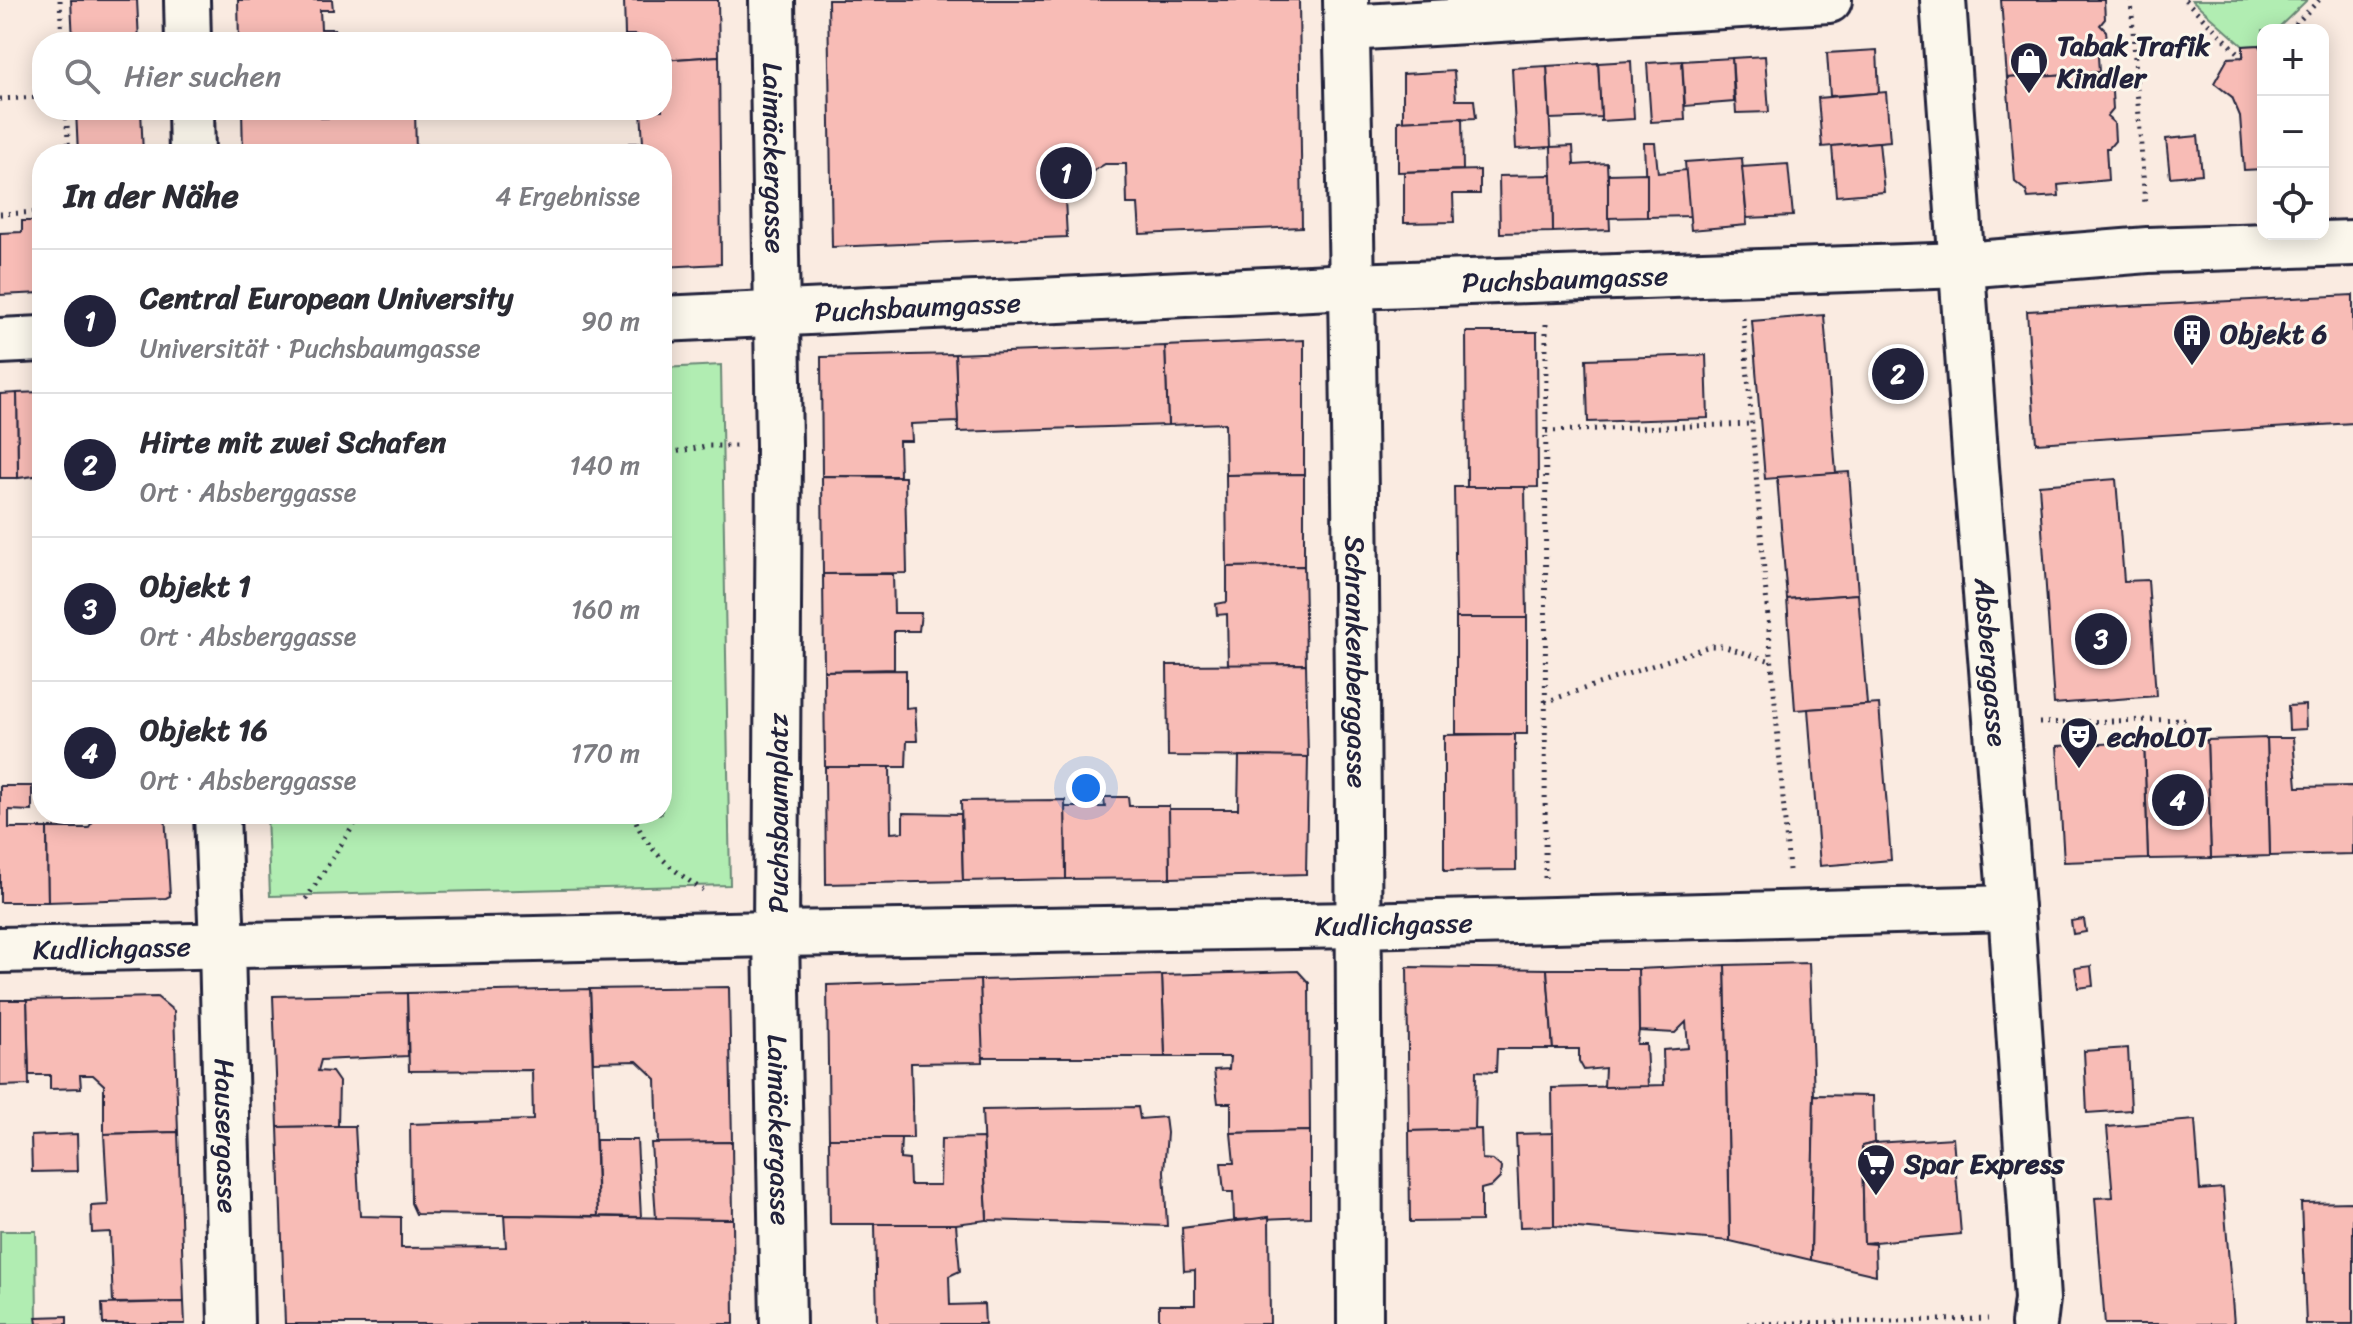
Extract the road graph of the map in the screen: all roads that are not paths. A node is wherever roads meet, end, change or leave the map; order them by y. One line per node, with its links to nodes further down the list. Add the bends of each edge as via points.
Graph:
1 (187, 0): 6 (street)
2 (772, 0): 12 (street, Laimäckergasse)
3 (1829, 0): 5 (street)
4 (1943, 0): 10 (street, Absberggasse)
5 (1346, 14): 11 (street, Schrankenberggasse)
6 (188, 32)
7 (191, 120): 8 (street)
8 (192, 144)
9 (2353, 243): 10 (street, Puchsbaumgasse, via 2148,250)
10 (1963, 265): 11 (street, Puchsbaumgasse); 17 (street, Absberggasse)
11 (1352, 286): 12 (street, Puchsbaumgasse); 18 (street, Schrankenberggasse)
12 (777, 314): 13 (street); 19 (street, Puchsbaumplatz)
13 (672, 319)
14 (32, 339): 15 (street)
15 (0, 341)
16 (217, 824): 20 (street)
17 (2011, 908): 18 (street, Kudlichgasse); 25 (street, Absberggasse, via 2037,1299)
18 (1359, 925): 19 (street, Kudlichgasse); 24 (street, Schrankenberggasse)
19 (776, 934): 20 (street, Puchsbaumplatz); 23 (street, Laimäckergasse)
20 (222, 946): 21 (street, Kudlichgasse); 22 (street, Hausergasse)
21 (0, 950)
22 (231, 1324)
23 (783, 1324)
24 (1360, 1324)
25 (2034, 1324)

